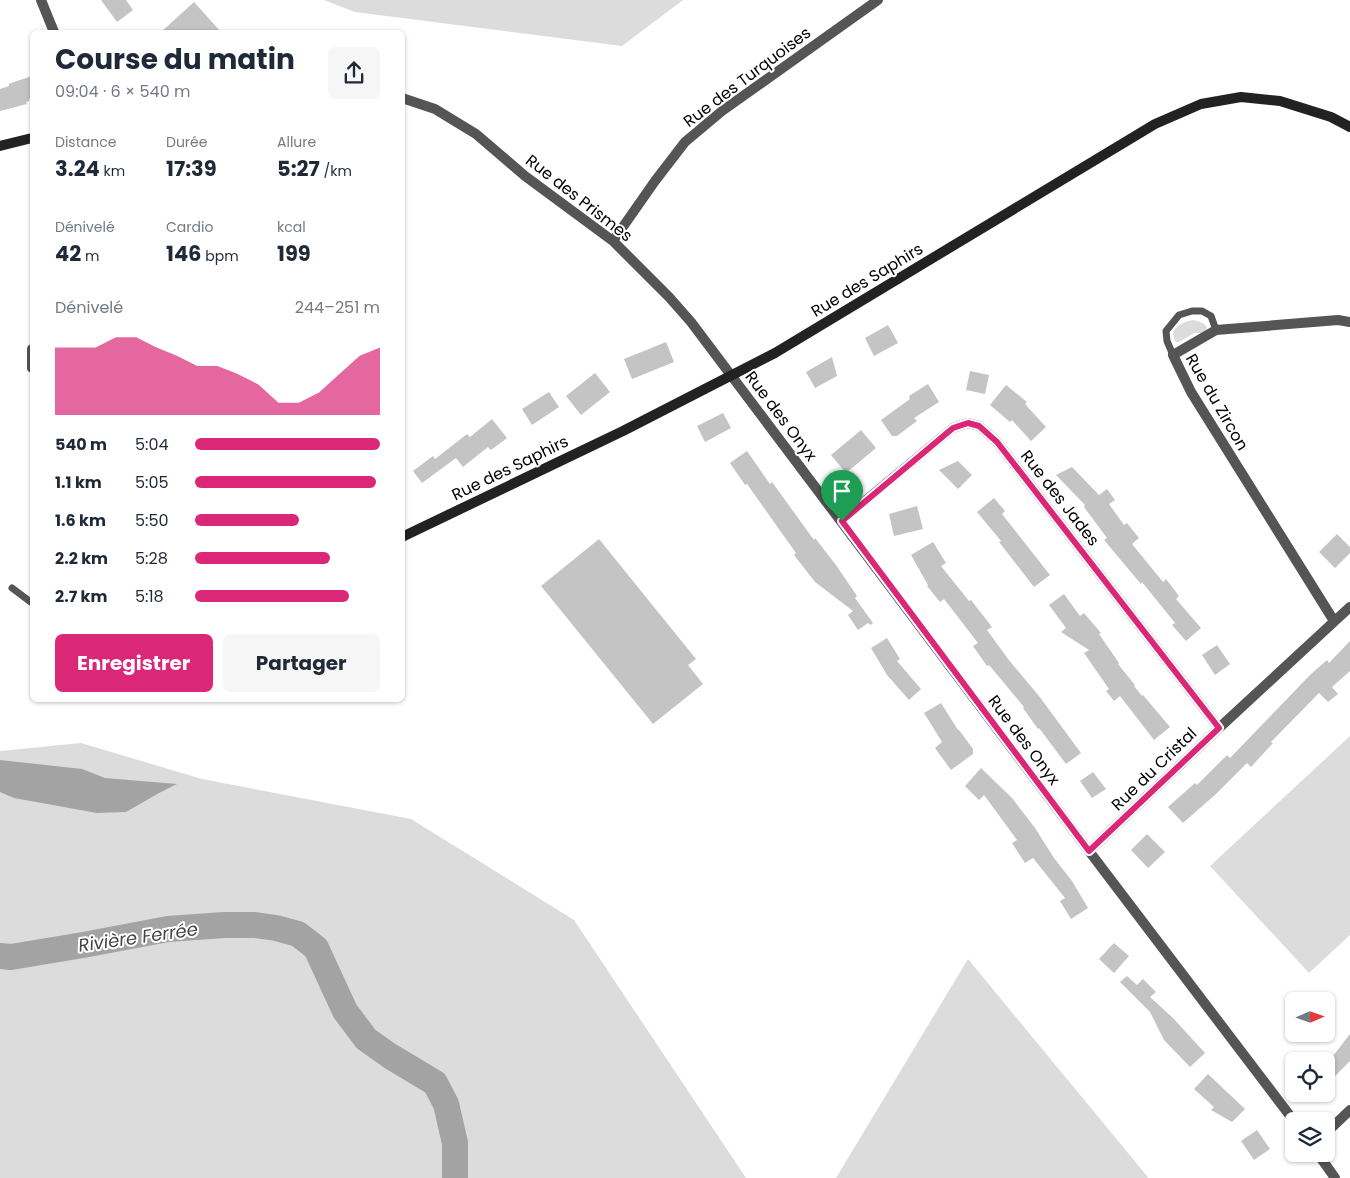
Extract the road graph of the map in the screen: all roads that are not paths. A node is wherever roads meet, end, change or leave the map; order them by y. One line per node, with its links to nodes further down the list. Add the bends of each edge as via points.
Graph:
1 (41, 0): 3 (street)
2 (878, 0): 8 (street, Rue des Turquoises, via 722,111 685,142)
3 (53, 30)
4 (405, 99): 8 (street, Rue des Prismes, via 435,109 476,134 525,176)
5 (1350, 127): 12 (street, Rue des Saphirs, via 1331,117 1280,101 1241,97 1200,104 1155,124 775,353)
6 (30, 138): 7 (street)
7 (0, 146)
8 (613, 241): 12 (street, Rue des Prismes, via 669,297)
9 (1350, 322): 10 (street, Rue du Zircon, via 1338,320)
10 (1216, 330): 11 (street, Rue du Zircon); 11 (lane, via 1211,316 1202,311 1180,315 1166,331)
11 (1173, 355): 18 (street, Rue du Zircon, via 1190,392)
12 (732, 375): 13 (street, Rue des Onyx); 14 (street, Rue des Saphirs)
13 (842, 521): 19 (street, Rue des Jades, via 953,428 968,423 979,426 997,442); 20 (street, Rue des Onyx)
14 (405, 536)
15 (12, 588): 16 (lane)
16 (30, 602)
17 (1350, 607): 18 (street, Rue du Cristal)
18 (1334, 621): 19 (street, Rue du Cristal)
19 (1219, 728): 20 (street, Rue du Cristal)
20 (1089, 851): 22 (street, Rue des Onyx)
21 (1350, 1110): 23 (street)
22 (1287, 1112)
23 (1335, 1124)
24 (1324, 1162): 25 (street)
25 (1335, 1178)

